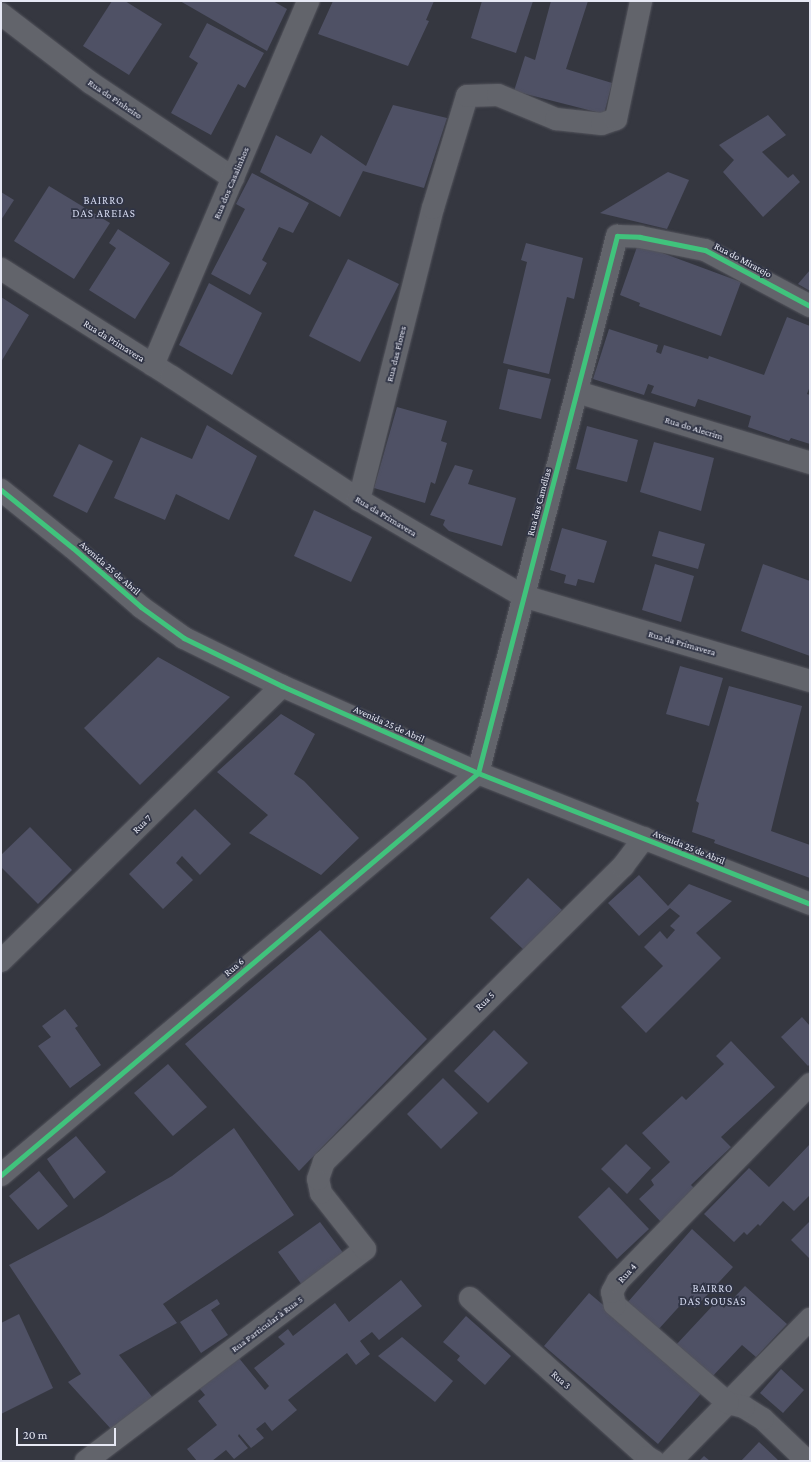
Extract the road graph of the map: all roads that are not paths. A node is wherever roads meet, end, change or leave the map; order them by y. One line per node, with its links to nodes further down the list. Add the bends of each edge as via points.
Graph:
1 (308, 1): 4 (street, Rua dos Casalinhos)
2 (640, 1): 12 (street, Rua das Flores, via 616,119 602,124 556,119 498,95 467,96 433,208)
3 (1, 14): 4 (street, Rua do Pinheiro, via 91,83)
4 (233, 178): 8 (street, Rua dos Casalinhos)
5 (616, 236): 7 (street, Rua do Miratejo, via 640,237 705,250); 9 (street, Rua das Camélias)
6 (1, 269): 8 (street, Rua da Primavera)
7 (810, 306)
8 (153, 365): 12 (street, Rua da Primavera)
9 (577, 392): 10 (street, Rua do Alecrim); 13 (street, Rua das Camélias)
10 (810, 463)
11 (1, 490): 15 (street, Avenida 25 de Abril, via 141,607 184,638)
12 (358, 500): 13 (street, Rua da Primavera)
13 (523, 596): 14 (street, Rua da Primavera); 16 (street, Rua das Camélias)
14 (810, 681)
15 (282, 686): 16 (street, Avenida 25 de Abril); 19 (street, Rua 7)
16 (478, 773): 17 (street, Avenida 25 de Abril); 22 (street, Rua 6)
17 (644, 838): 18 (street, Avenida 25 de Abril); 21 (street, Rua 5, via 623,866)
18 (810, 904)
19 (1, 961)
20 (810, 1084): 25 (street, Rua 4, via 618,1281 612,1292 615,1305)
21 (324, 1162): 26 (street, Rua Particular à Rua 5, via 318,1179 321,1193 365,1249)
22 (1, 1174)
23 (470, 1298): 27 (street, Rua 3)
24 (810, 1319): 25 (street)
25 (728, 1403): 28 (street); 29 (street, Rua 4, via 744,1407 763,1419)
26 (86, 1461)
27 (654, 1461)
28 (671, 1461)
29 (807, 1461)

